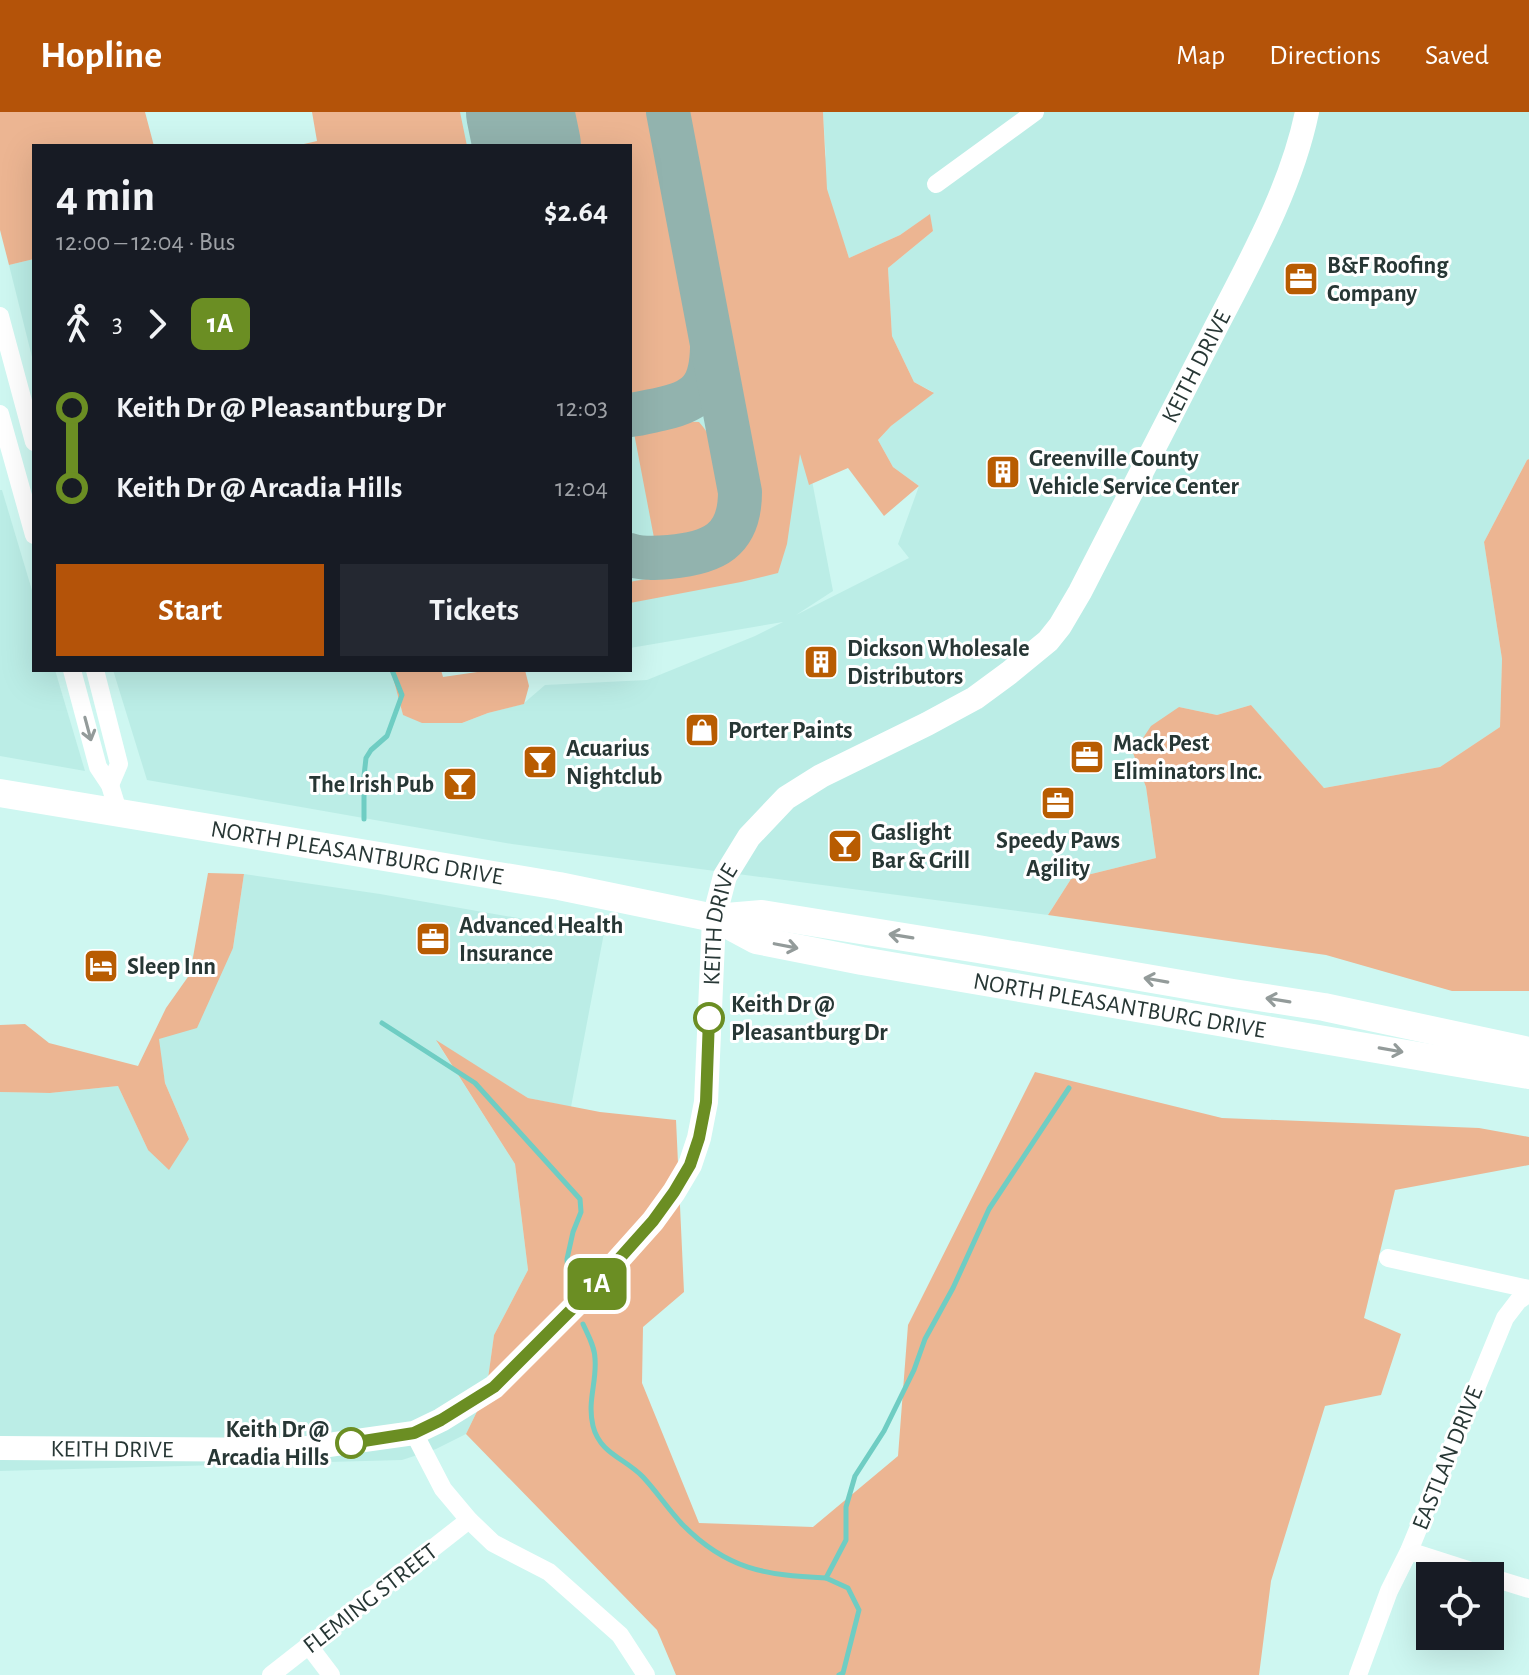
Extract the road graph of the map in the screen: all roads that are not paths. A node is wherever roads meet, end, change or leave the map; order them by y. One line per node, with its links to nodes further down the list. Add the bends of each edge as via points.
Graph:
1 (1035, 112): 3 (street)
2 (1307, 112): 13 (street, KEITH DRIVE, via 1292,165 1258,244 1060,626 1034,655 975,698 786,798 749,837 725,876)
3 (936, 184)
4 (0, 316): 6 (street)
5 (0, 414): 7 (street)
6 (32, 435)
7 (32, 528)
8 (73, 672): 10 (street, one-way to 10, via 98,767)
9 (96, 672): 10 (street, via 119,764)
10 (110, 785): 12 (street)
11 (0, 793): 12 (main road, NORTH PLEASANTBURG DRIVE)
12 (119, 814): 13 (main road, NORTH PLEASANTBURG DRIVE, via 559,886)
13 (714, 918): 14 (main road, NORTH PLEASANTBURG DRIVE, one-way to 13, via 762,914); 17 (main road, NORTH PLEASANTBURG DRIVE, one-way to 17, via 756,940 862,961); 22 (street, KEITH DRIVE, via 706,1102 690,1165 653,1221 494,1387)
14 (1324, 1007): 15 (main road); 16 (main road, NORTH PLEASANTBURG DRIVE)
15 (1529, 1034)
16 (1529, 1051)
17 (1458, 1062): 18 (main road, NORTH PLEASANTBURG DRIVE); 19 (main road)
18 (1529, 1075)
19 (1529, 1085)
20 (1388, 1258): 21 (street)
21 (1529, 1291): 25 (street, EASTLAN DRIVE, via 1505,1318)
22 (414, 1433): 23 (street, KEITH DRIVE, via 277,1450); 24 (street, via 443,1489)
23 (0, 1448)
24 (469, 1520): 29 (street, FLEMING STREET); 32 (street, via 493,1543 549,1572 620,1635)
25 (1409, 1551): 26 (street); 33 (street, EASTLAN DRIVE)
26 (1444, 1562)
27 (1504, 1581): 28 (street)
28 (1529, 1589)
29 (309, 1646): 30 (street, FLEMING STREET); 31 (street)
30 (271, 1675)
31 (331, 1675)
32 (646, 1675)
33 (1358, 1675)

